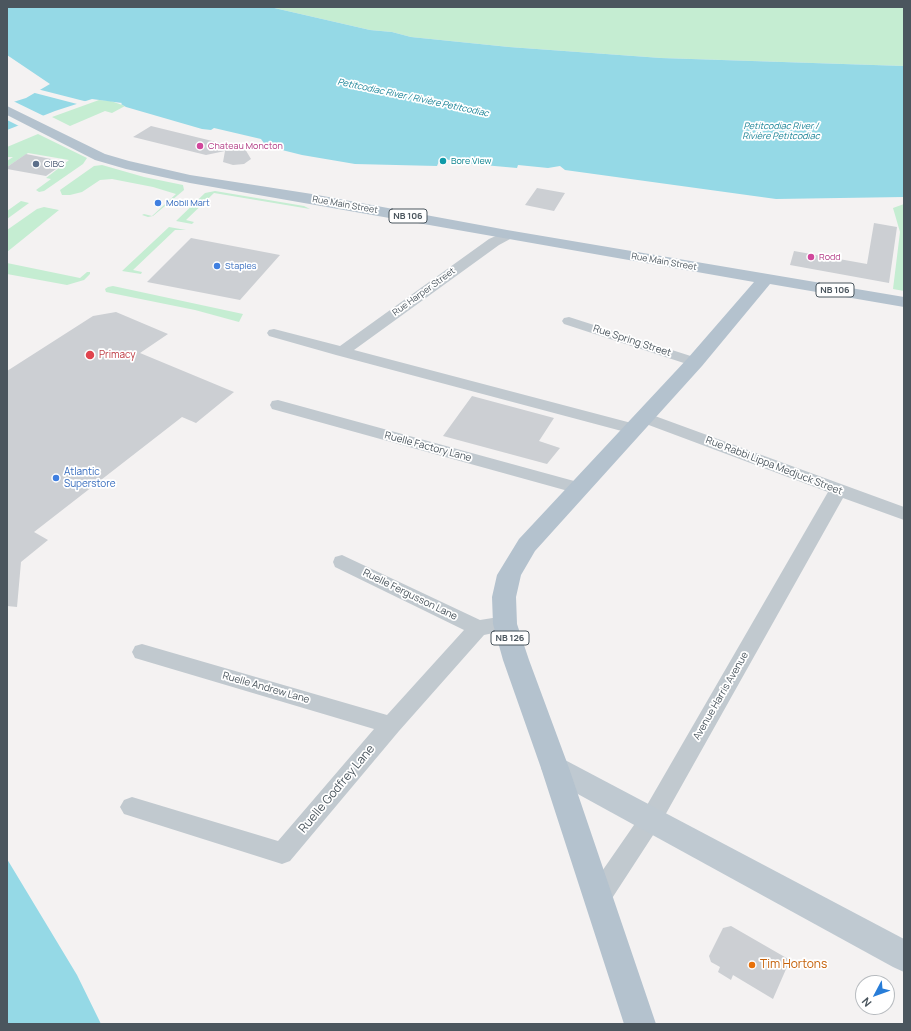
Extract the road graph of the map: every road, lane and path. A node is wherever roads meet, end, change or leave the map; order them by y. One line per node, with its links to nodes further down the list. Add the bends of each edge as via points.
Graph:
1 (7, 110): 2 (main road, Rue Main Street / NB 106, via 100,157 126,165 190,180 312,199)
2 (507, 235): 3 (main road, Rue Main Street / NB 106); 9 (street, Rue Harper Street)
3 (690, 266): 4 (main road, Rue Main Street / NB 106); 6 (main road, via 732,284 739,293)
4 (765, 278): 5 (main road, NB 106); 6 (main road, NB 126)
5 (904, 302)
6 (735, 316): 10 (main road, NB 126)
7 (569, 321): 10 (street, Rue Spring Street)
8 (274, 333): 9 (street, Rue Rabbi Lippa Medjuck Street)
9 (341, 352): 12 (street, Rue Rabbi Lippa Medjuck Street)
10 (695, 362): 12 (main road, NB 126)
11 (278, 405): 13 (street, Ruelle Factory Lane)
12 (639, 423): 13 (main road, NB 126); 14 (street, Rue Rabbi Lippa Medjuck Street)
13 (579, 488): 17 (main road, NB 126, via 527,545 509,575 504,597)
14 (838, 490): 15 (street, Rue Rabbi Lippa Medjuck Street); 23 (street, Avenue Harris Avenue)
15 (904, 514)
16 (342, 562): 18 (street, Ruelle Fergusson Lane)
17 (506, 624): 18 (street); 21 (main road, NB 126, via 516,660)
18 (478, 628): 20 (street, Ruelle Godfrey Lane)
19 (142, 652): 20 (street, Ruelle Andrew Lane)
20 (391, 725): 22 (street, Ruelle Godfrey Lane, via 282,853)
21 (555, 768): 23 (main road); 24 (main road, NB 126)
22 (132, 807)
23 (651, 820): 24 (street, Avenue Harris Avenue); 25 (main road)
24 (598, 898): 26 (main road, NB 126)
25 (904, 956)
26 (640, 1024)

